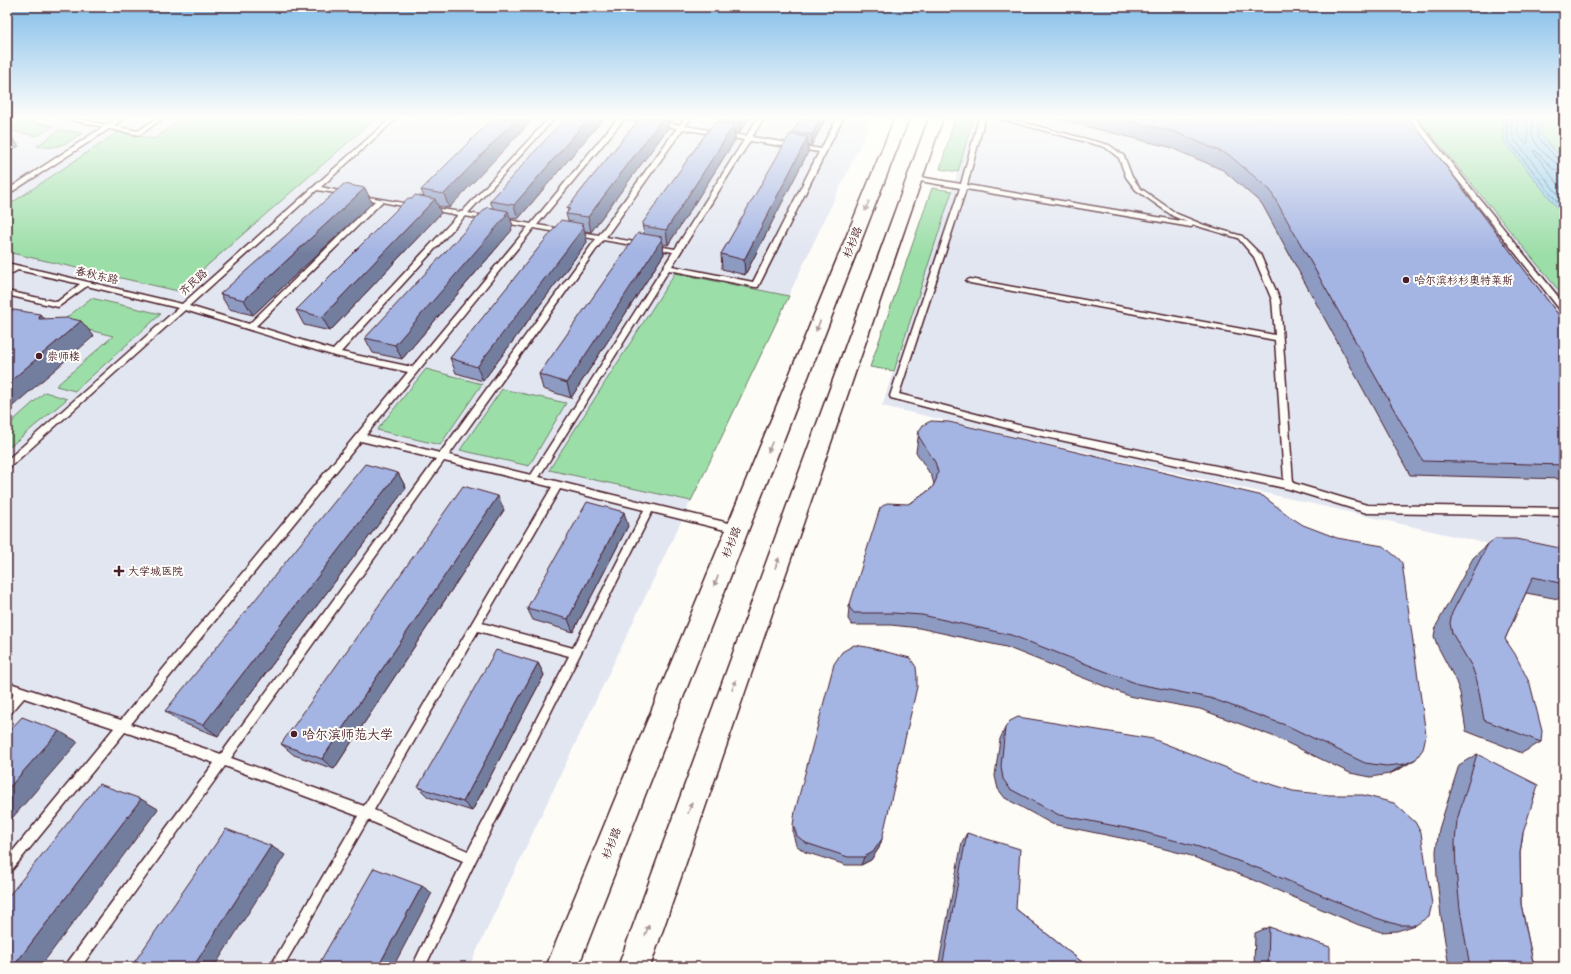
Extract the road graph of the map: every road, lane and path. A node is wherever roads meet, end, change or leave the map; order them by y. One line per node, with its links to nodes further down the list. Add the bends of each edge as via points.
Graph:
1 (52, 163): 16 (lane)
2 (343, 163): 15 (lane, 齐民路)
3 (510, 163): 18 (lane)
4 (584, 163): 19 (lane)
5 (655, 163): 21 (lane)
6 (732, 163): 22 (lane)
7 (817, 163): 25 (lane, via 755,284)
8 (884, 163): 44 (main road, 杉杉路, one-way to 44)
9 (919, 163): 13 (main road)
10 (969, 163): 14 (lane)
11 (1124, 163): 20 (lane, via 1129,177 1138,189 1175,215)
12 (1448, 163): 31 (lane)
13 (914, 178): 14 (lane); 59 (main road, one-way to 13)
14 (963, 187): 20 (lane); 40 (lane, via 894,396 1018,428)
15 (315, 188): 17 (lane); 30 (lane, 齐民路)
16 (7, 193)
17 (380, 200): 18 (lane); 32 (lane)
18 (464, 214): 19 (lane); 34 (lane)
19 (532, 226): 21 (lane); 35 (lane)
20 (1202, 226): 33 (lane, via 1240,237 1256,256 1276,300)
21 (601, 238): 22 (lane); 37 (lane)
22 (677, 251): 25 (lane)
23 (7, 265): 24 (lane, 春秋东路)
24 (17, 267): 26 (lane); 28 (lane, 春秋东路)
25 (667, 267): 39 (lane)
26 (7, 274)
27 (970, 281): 33 (lane)
28 (86, 283): 29 (lane, via 58,305); 30 (lane, 春秋东路)
29 (7, 294)
30 (182, 306): 32 (lane, 春秋东路); 38 (lane, 齐民路)
31 (1564, 308)
32 (250, 326): 34 (lane, 春秋东路)
33 (1279, 338): 40 (lane)
34 (335, 353): 35 (lane, 春秋东路)
35 (413, 370): 36 (lane)
36 (359, 437): 37 (lane); 50 (lane)
37 (442, 458): 39 (lane); 51 (lane)
38 (7, 465)
39 (532, 480): 41 (lane)
40 (1289, 485): 43 (lane, via 1367,509)
41 (557, 486): 42 (lane); 45 (lane)
42 (650, 508): 44 (lane); 46 (lane)
43 (1564, 512)
44 (737, 529): 58 (main road, 杉杉路, one-way to 58)
45 (476, 626): 46 (lane); 52 (lane)
46 (576, 653): 53 (lane)
47 (7, 687): 48 (lane)
48 (22, 692): 49 (lane); 50 (lane)
49 (7, 709)
50 (122, 727): 51 (lane); 54 (lane)
51 (223, 760): 52 (lane); 55 (lane)
52 (366, 813): 53 (lane); 56 (lane)
53 (471, 858): 57 (lane)
54 (7, 867)
55 (73, 967)
56 (276, 967)
57 (418, 967)
58 (562, 967)
59 (634, 967)

